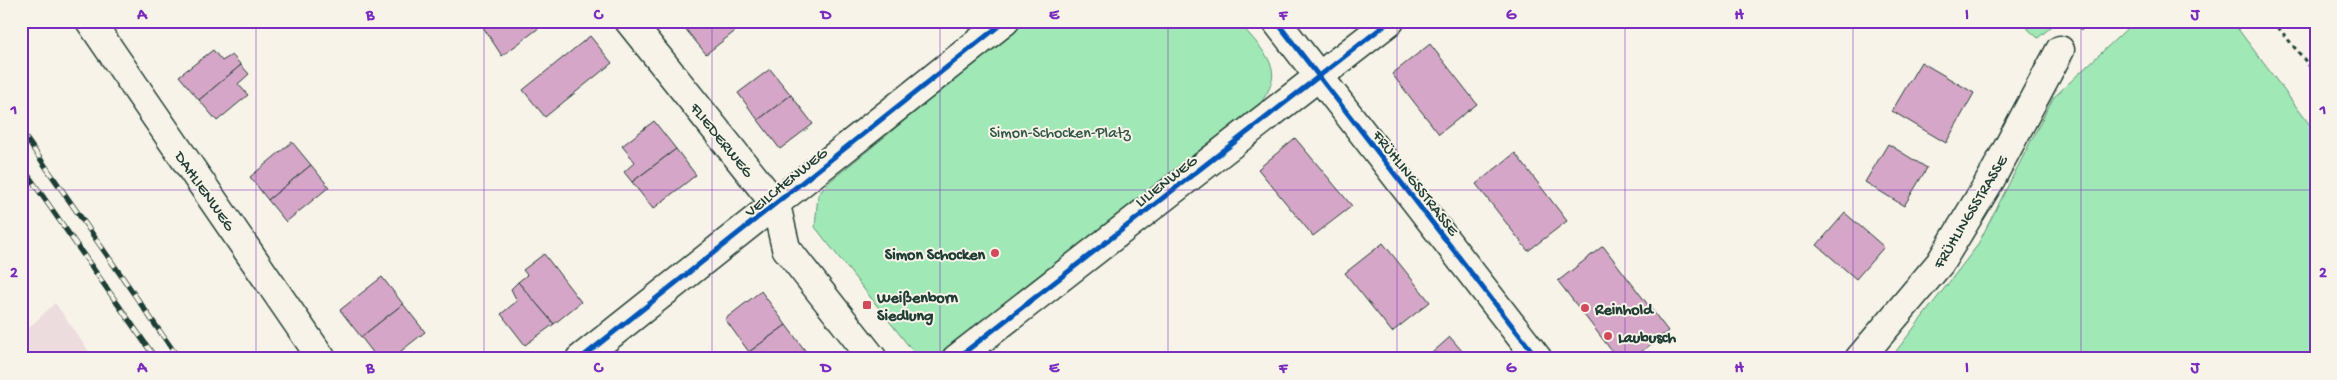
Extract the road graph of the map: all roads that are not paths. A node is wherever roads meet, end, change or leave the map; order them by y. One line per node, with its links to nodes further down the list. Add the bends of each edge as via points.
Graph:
1 (90, 21): 9 (street, DAHLIENWEG)
2 (629, 21): 8 (street, FLIEDERWEG)
3 (1005, 21): 8 (street, VEILCHENWEG)
4 (1276, 21): 7 (street, FRÜHLINGSSTRASSE)
5 (1390, 21): 7 (street, LILIENWEG)
6 (2060, 50): 14 (street, FRÜHLINGSSTRASSE, via 1992,179 1940,263)
7 (1319, 77): 12 (street, LILIENWEG); 13 (street, FRÜHLINGSSTRASSE)
8 (776, 205): 10 (street, VEILCHENWEG); 11 (street, FLIEDERWEG, via 786,248)
9 (322, 359)
10 (580, 359)
11 (874, 359)
12 (956, 359)
13 (1538, 359)
14 (1859, 359)

